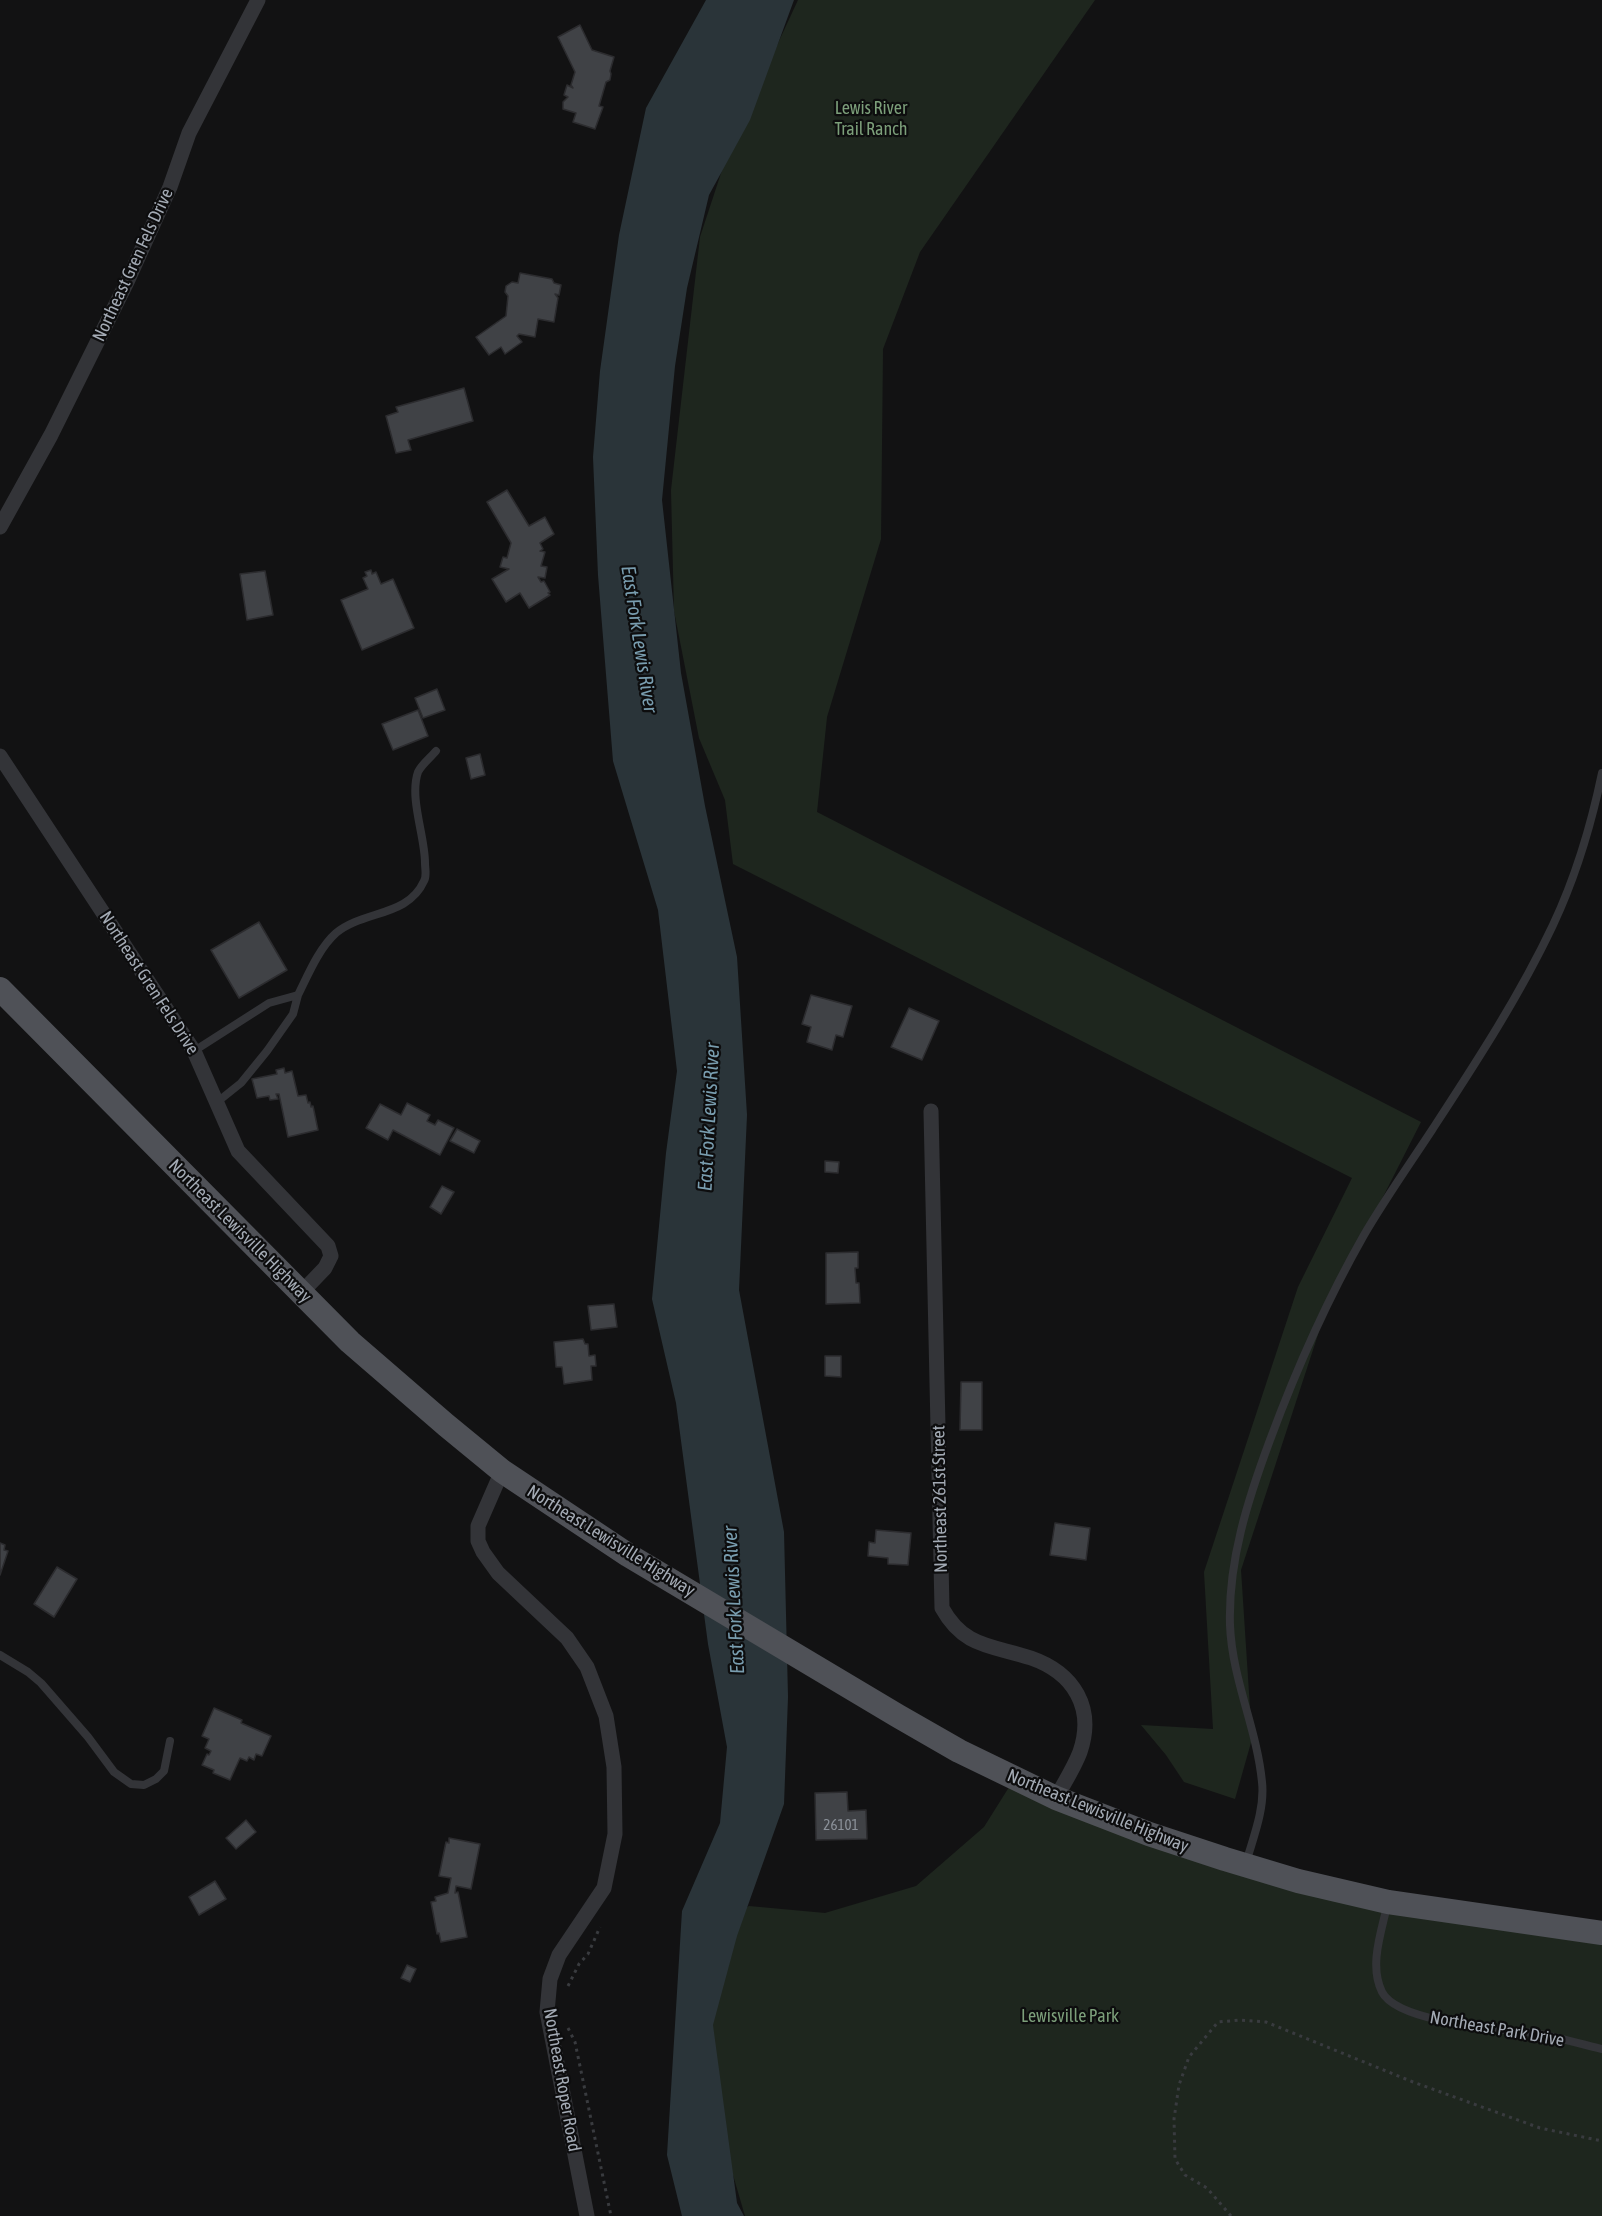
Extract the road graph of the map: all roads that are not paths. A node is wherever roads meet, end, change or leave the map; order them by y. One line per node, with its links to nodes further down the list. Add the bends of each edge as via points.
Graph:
1 (258, 0): 2 (street, Northeast Gren Fels Drive, via 189,133 170,187 127,282)
2 (0, 527)
3 (436, 751): 7 (lane, via 418,771 416,794 426,879 416,896 400,906 352,922 334,934)
4 (0, 756): 8 (street, Northeast Gren Fels Drive)
5 (1602, 773): 16 (lane, via 1584,846 1554,922 1508,1008 1364,1236 1331,1298 1299,1366 1251,1493 1237,1546 1230,1626 1263,1783 1262,1806)
6 (0, 989): 11 (main road, Northeast Lewisville Highway)
7 (298, 995): 8 (lane, via 269,1003); 9 (lane, via 293,1014 267,1052 241,1083)
8 (194, 1051): 9 (street, Northeast Gren Fels Drive)
9 (216, 1103): 11 (street, Northeast Gren Fels Drive, via 238,1151 328,1246 331,1256 326,1268)
10 (931, 1111): 15 (street, Northeast 261st Street, via 942,1608 959,1633 1033,1659 1059,1672 1077,1690 1084,1714 1084,1736)
11 (301, 1293): 12 (main road, Northeast Lewisville Highway, via 396,1384)
12 (502, 1471): 15 (main road, Northeast Lewisville Highway, via 628,1555 958,1751); 20 (street, Northeast Roper Road, via 478,1526 478,1541 498,1573 567,1638 587,1666 606,1716 614,1767 615,1834 604,1888 559,1955 550,1979 547,2012)
13 (0, 1655): 14 (lane, via 41,1683 114,1772 131,1784 144,1785 164,1771)
14 (170, 1741)
15 (1056, 1798): 16 (main road, Northeast Lewisville Highway)
16 (1245, 1865): 17 (main road, Northeast Lewisville Highway)
17 (1388, 1902): 18 (main road, Northeast Lewisville Highway); 19 (lane, Northeast Park Drive, via 1376,1966 1382,1994 1401,2008 1466,2026 1537,2034)
18 (1602, 1933)
19 (1602, 2049)
20 (587, 2216)

